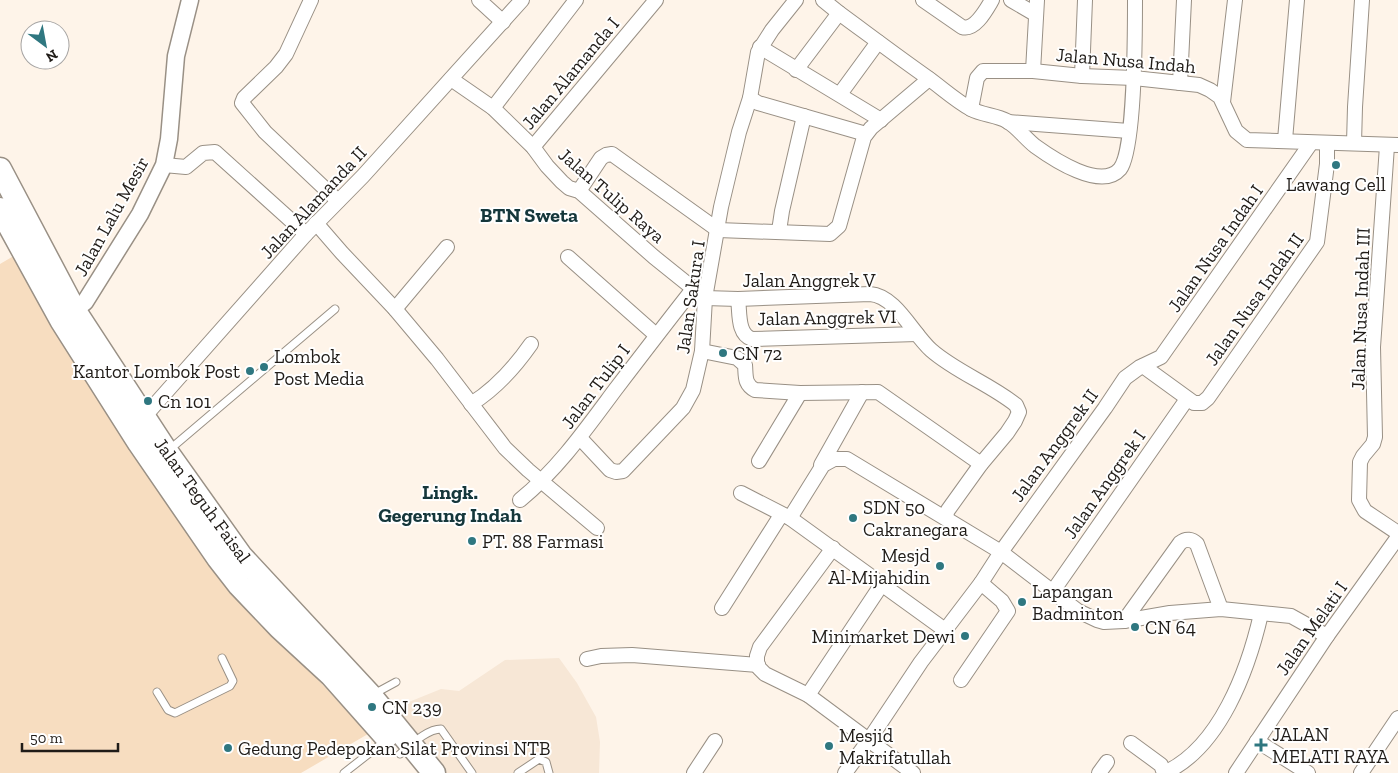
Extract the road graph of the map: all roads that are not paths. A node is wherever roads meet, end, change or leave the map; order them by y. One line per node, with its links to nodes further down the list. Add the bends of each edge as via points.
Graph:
1 (190, 0): 47 (street, Jalan Lalu Mesir, via 176,56)
2 (309, 0): 50 (street, via 286,54 242,102 261,127)
3 (479, 0): 21 (street)
4 (522, 0): 21 (street, Jalan Alamanda II)
5 (576, 0): 34 (street)
6 (656, 0): 46 (street, Jalan Alamanda I)
7 (796, 0): 23 (street)
8 (823, 0): 19 (street)
9 (923, 0): 10 (street, via 966,28 972,26)
10 (992, 0)
11 (1010, 0): 20 (street)
12 (1037, 0): 20 (street)
13 (1085, 0): 26 (street)
14 (1136, 0): 28 (street)
15 (1184, 0): 30 (street)
16 (1235, 0): 33 (street)
17 (1297, 0): 41 (street)
18 (1362, 0): 44 (street)
19 (839, 14): 22 (street); 24 (street)
20 (1035, 14): 25 (street)
21 (503, 22): 27 (street, Jalan Alamanda II)
22 (878, 42): 29 (street); 31 (street)
23 (760, 47): 24 (street); 32 (street, Jalan Sakura I)
24 (796, 70): 31 (street)
25 (1033, 71): 26 (street, Jalan Nusa Indah); 35 (street, Jalan Nusa Indah, via 982,72 977,78)
26 (1082, 76): 28 (street, Jalan Nusa Indah)
27 (452, 78): 34 (street, Jalan Tulip Raya); 50 (street, Jalan Alamanda II)
28 (1134, 78): 30 (street, Jalan Nusa Indah); 39 (street)
29 (929, 79): 35 (street); 37 (street)
30 (1180, 83): 33 (street, Jalan Nusa Indah, via 1205,87)
31 (840, 94): 37 (street)
32 (750, 98): 36 (street); 53 (street, Jalan Sakura I, via 739,132)
33 (1223, 102): 41 (street, Jalan Nusa Indah, via 1236,131 1244,139)
34 (493, 108): 46 (street, Jalan Tulip Raya)
35 (971, 110): 38 (street)
36 (804, 116): 40 (street); 54 (street)
37 (881, 120): 40 (street)
38 (1008, 122): 39 (street); 39 (street, via 1035,146 1063,164 1097,177 1112,175 1119,170)
39 (1129, 132)
40 (864, 137): 54 (street, via 836,230 828,235)
41 (1285, 140): 42 (street, Jalan Nusa Indah)
42 (1311, 143): 43 (street, Jalan Nusa Indah); 68 (street, Jalan Nusa Indah I, via 1161,357)
43 (1327, 143): 44 (street, Jalan Nusa Indah); 71 (street, Jalan Nusa Indah II, via 1318,242 1208,398 1202,403)
44 (1354, 143): 45 (street, Jalan Nusa Indah)
45 (1393, 146): 86 (street, Jalan Nusa Indah III, via 1373,347 1375,437 1360,462 1358,500 1365,510)
46 (533, 147): 49 (street, Jalan Tulip Raya, via 568,188)
47 (164, 164): 55 (street, via 186,167 203,153 215,152); 63 (street, Jalan Lalu Mesir, via 140,214 85,302)
48 (0, 169): 63 (highway, Jalan Teguh Faisal)
49 (579, 191): 53 (street, via 601,158 612,154); 58 (street, Jalan Tulip Raya)
50 (338, 201): 52 (street, Jalan Alamanda II)
51 (0, 209): 63 (highway, Jalan Teguh Faisal)
52 (316, 222): 55 (street, Jalan Alamanda II); 62 (street)
53 (718, 230): 54 (street); 59 (street, Jalan Sakura I)
54 (779, 231)
55 (306, 234): 73 (street, Jalan Alamanda II)
56 (447, 247): 62 (street)
57 (568, 257): 65 (street)
58 (693, 289): 59 (street, Jalan Tulip Raya); 65 (street, Jalan Tulip I)
59 (705, 298): 60 (street, Jalan Anggrek V); 67 (street, Jalan Sakura I)
60 (738, 299): 64 (street, Jalan Anggrek V, via 879,295 891,302); 64 (street, Jalan Anggrek VI, via 741,329 752,339)
61 (335, 309): 75 (lane)
62 (395, 309): 72 (street)
63 (68, 315): 73 (highway, Jalan Teguh Faisal)
64 (917, 334): 77 (street, Jalan Anggrek V, via 932,350 1019,408 1007,433)
65 (656, 335): 74 (street, Jalan Tulip I)
66 (531, 344): 72 (street, via 498,383)
67 (702, 351): 70 (street, via 740,359 745,365 746,382 755,390); 74 (street, Jalan Sakura I, via 693,390 683,408 625,470 610,470)
68 (1143, 366): 71 (street); 89 (street, Jalan Anggrek II, via 1125,378)
69 (862, 392): 70 (street); 77 (street, via 882,394); 78 (street)
70 (800, 393): 76 (street)
71 (1191, 401): 92 (street, Jalan Anggrek I)
72 (472, 404): 79 (street, via 505,448)
73 (137, 422): 75 (highway, Jalan Teguh Faisal); 82 (highway, Jalan Teguh Faisal)
74 (580, 438): 79 (street, Jalan Tulip I)
75 (166, 452): 82 (highway, Jalan Teguh Faisal)
76 (759, 461)
77 (981, 464): 84 (street)
78 (820, 468): 83 (street); 84 (street, via 834,459 852,460)
79 (542, 482): 81 (street, Jalan Tulip I); 85 (street)
80 (741, 493): 83 (street)
81 (520, 500)
82 (200, 514): 106 (highway, Jalan Teguh Faisal, via 239,585 331,676)
83 (785, 517): 88 (street); 93 (street)
84 (945, 517): 89 (street)
85 (597, 528)
86 (1398, 533)
87 (1398, 537): 98 (street, Jalan Melati I)
88 (833, 548): 90 (street); 101 (street, via 760,648)
89 (1001, 552): 91 (street, Jalan Anggrek II); 92 (street)
90 (882, 584): 97 (street); 105 (street)
91 (981, 584): 97 (street, Jalan Anggrek II); 102 (street, via 1002,601 1008,612)
92 (1053, 591): 96 (street, via 1078,611 1097,620)
93 (722, 608)
94 (1221, 609): 95 (street); 96 (street); 96 (street, via 1198,546 1192,540 1186,540 1180,543)
95 (1261, 614): 98 (street, via 1291,616); 123 (street, via 1246,670 1229,704 1208,736 1182,764)
96 (1124, 621)
97 (945, 630): 108 (street, Jalan Anggrek II)
98 (1327, 636): 110 (street, Jalan Melati I)
99 (222, 658): 104 (lane, via 233,681 230,686 175,713 168,710)
100 (587, 659): 101 (street, via 632,655)
101 (758, 665): 105 (street, via 765,674)
102 (961, 680)
103 (396, 682): 106 (lane)
104 (157, 692)
105 (808, 694): 108 (street)
106 (365, 701): 111 (highway, Jalan Teguh Faisal)
107 (1398, 718): 126 (street)
108 (869, 740): 121 (street, Jalan Anggrek II); 122 (street)
109 (715, 741): 120 (street)
110 (1256, 741): 124 (street, Jalan Melati I); 125 (street)
111 (400, 742): 113 (lane); 115 (highway, Jalan Teguh Faisal); 116 (highway, Jalan Teguh Faisal); 117 (lane, via 441,729)
112 (1131, 743): 123 (street, via 1161,765)
113 (353, 770): 114 (lane)
114 (344, 773)
115 (415, 773)
116 (434, 773)
117 (472, 773)
118 (518, 773): 119 (lane, via 539,759 546,762)
119 (549, 773)
120 (694, 773)
121 (845, 773)
122 (913, 773)
123 (1164, 773)
124 (1236, 773)
125 (1308, 773)
126 (1361, 773)

